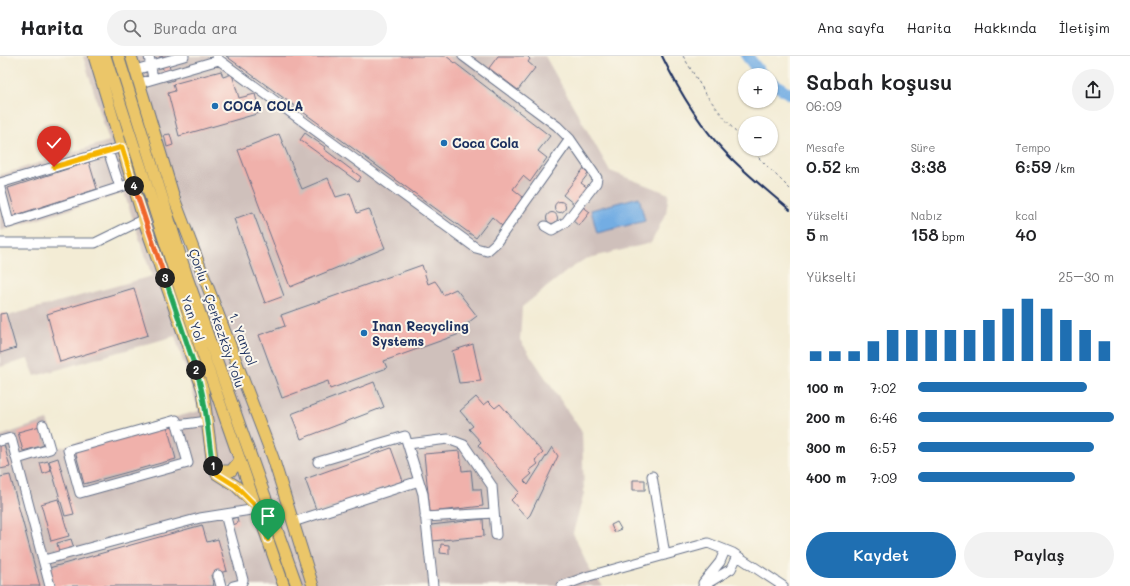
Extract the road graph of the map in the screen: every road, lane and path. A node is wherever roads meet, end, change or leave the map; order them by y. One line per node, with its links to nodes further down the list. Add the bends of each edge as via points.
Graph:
1 (94, 56): 15 (main road, Yan Yol)
2 (105, 56): 32 (main road, Çorlu - Çerkezköy Yolu, via 181,292)
3 (118, 56): 52 (main road, Çorlu - Çerkezköy Yolu, via 188,277)
4 (131, 56): 10 (main road, 1. Yanyol)
5 (184, 56): 9 (street)
6 (464, 56): 14 (street, via 557,126)
7 (683, 56): 13 (path, via 707,96)
8 (218, 58): 11 (street); 14 (street, via 482,250 487,251 496,243)
9 (149, 61): 10 (street); 11 (street)
10 (135, 70): 12 (main road, 1. Yanyol)
11 (153, 80): 12 (street)
12 (140, 84): 41 (main road, 1. Yanyol, via 175,201 273,458)
13 (738, 135)
14 (570, 139): 24 (street, via 597,178 596,182 566,222 552,230)
15 (122, 147): 16 (street); 19 (main road, Yan Yol)
16 (108, 151): 18 (street); 20 (street)
17 (757, 156): 22 (path)
18 (0, 183)
19 (133, 183): 20 (street); 23 (main road, Yan Yol)
20 (120, 187): 21 (street, via 9,223)
21 (0, 188)
22 (790, 189)
23 (144, 219): 25 (street, via 95,243); 26 (main road, Yan Yol, via 203,390)
24 (545, 226)
25 (0, 243)
26 (208, 421): 28 (street); 34 (main road, Yan Yol)
27 (43, 425): 31 (street, via 50,449)
28 (177, 425): 28 (street, via 176,420 68,450 80,493 188,463)
29 (0, 441): 31 (street, via 11,438)
30 (408, 444): 33 (street, via 406,436); 36 (street); 38 (street, via 448,439 464,445 492,486)
31 (17, 459): 46 (street)
32 (240, 460): 34 (main road, via 231,471 221,471); 37 (main road, Çorlu - Çerkezköy Yolu)
33 (318, 462)
34 (213, 466): 37 (main road, via 217,474 236,486)
35 (652, 476): 44 (street)
36 (419, 480): 40 (street); 41 (street)
37 (256, 507): 39 (street); 51 (main road, Çorlu - Çerkezköy Yolu)
38 (494, 513): 40 (street); 42 (street)
39 (226, 514): 46 (street, via 200,518); 50 (street, via 243,580 241,584)
40 (426, 517): 54 (street)
41 (293, 522): 53 (main road, 1. Yanyol)
42 (496, 535)
43 (726, 550): 44 (street, via 708,543); 45 (street); 56 (street)
44 (665, 554): 55 (street)
45 (737, 556): 56 (street, via 731,569); 57 (street)
46 (44, 560): 48 (street)
47 (218, 575): 49 (street)
48 (50, 586)
49 (221, 586)
50 (233, 586)
51 (283, 586)
52 (297, 586)
53 (313, 586)
54 (433, 586)
55 (562, 586)
56 (702, 586)
57 (783, 586)

